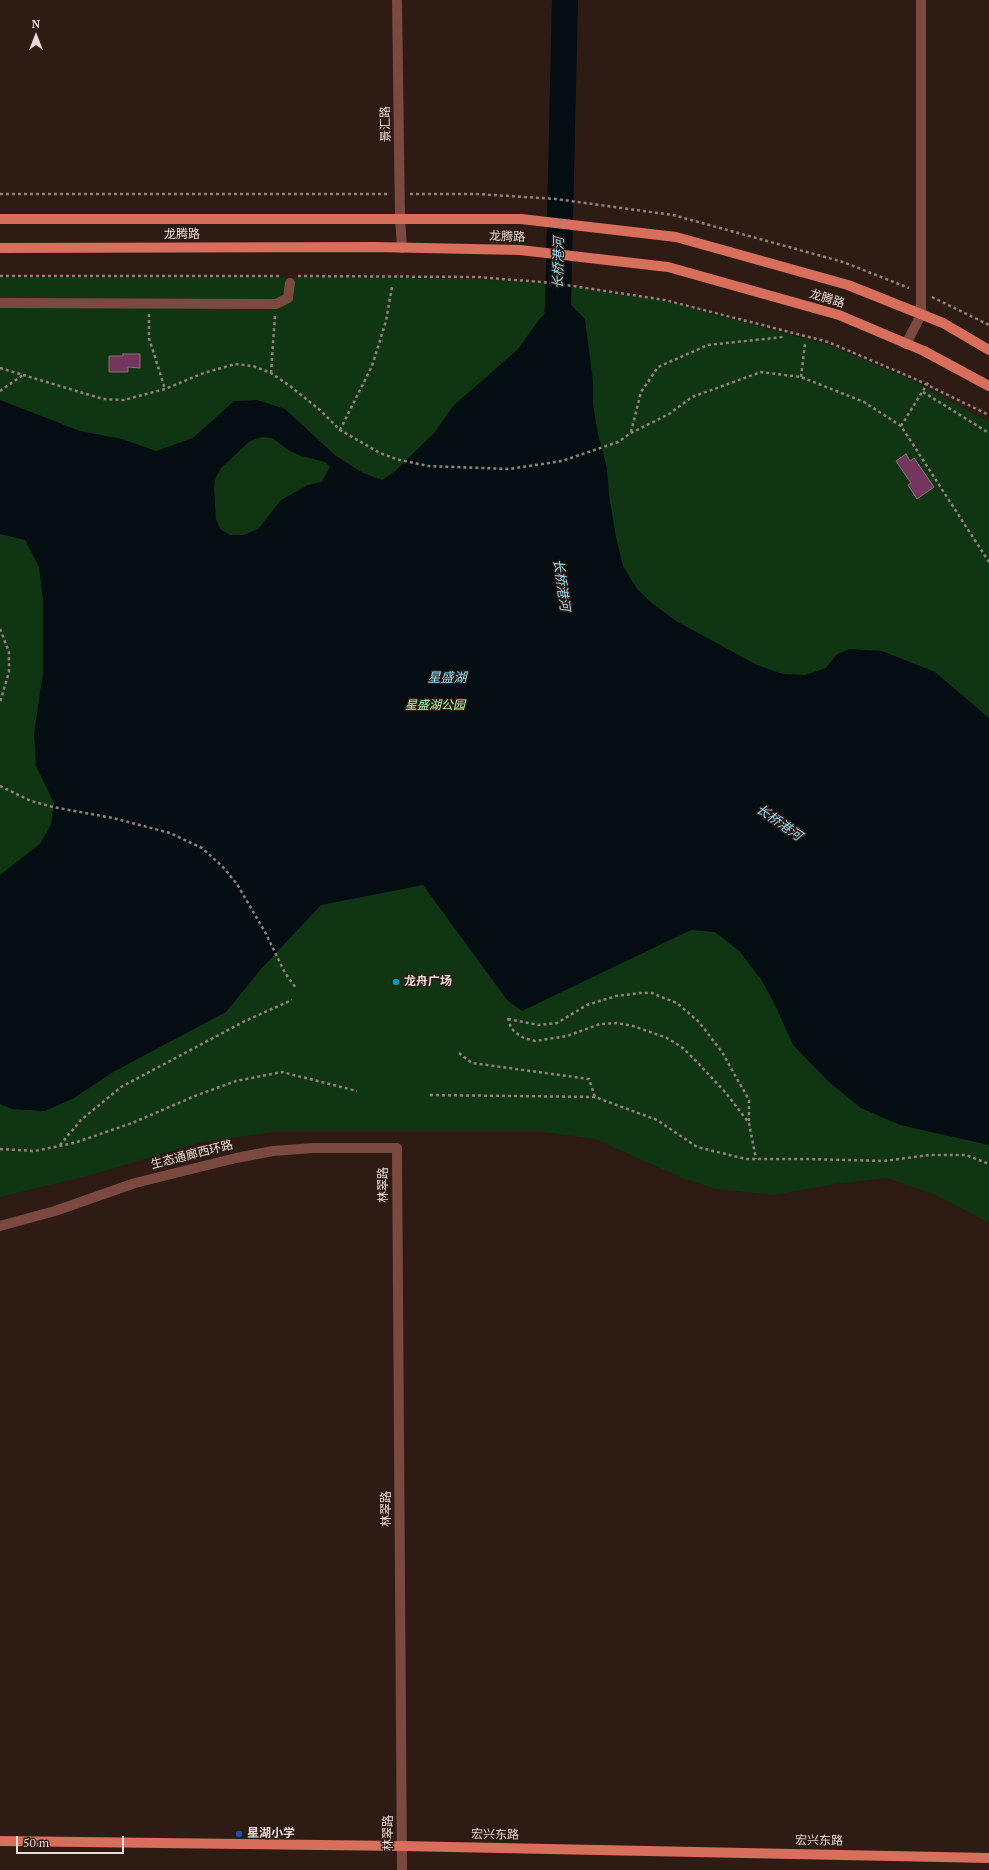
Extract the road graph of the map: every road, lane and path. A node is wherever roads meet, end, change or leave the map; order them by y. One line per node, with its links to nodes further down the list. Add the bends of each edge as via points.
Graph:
1 (397, 0): 3 (street, 景汇路)
2 (921, 0): 13 (street)
3 (400, 218): 4 (main road, 龙腾路); 6 (street, 景汇路); 13 (main road, 龙腾路, via 521,219 676,237 848,285)
4 (0, 219)
5 (0, 248): 6 (main road, 龙腾路)
6 (402, 248): 16 (main road, 龙腾路, via 520,250 668,267 839,315)
7 (0, 276): 8 (path)
8 (289, 278): 12 (street, via 288,298); 27 (path, via 477,277 553,283 665,300 828,342 913,378)
9 (392, 287): 29 (path, via 386,321 372,366)
10 (0, 303): 11 (street)
11 (149, 304): 12 (street); 24 (path, via 149,338)
12 (276, 304): 19 (path)
13 (921, 314): 16 (street); 17 (main road, 龙腾路, via 943,323)
14 (782, 337): 30 (path, via 708,345 658,367 641,392)
15 (805, 344): 21 (path)
16 (906, 344): 23 (main road, 龙腾路)
17 (989, 350)
18 (0, 368): 20 (path)
19 (271, 373): 24 (path, via 254,366 235,364 201,374); 29 (path, via 320,410)
20 (23, 375): 24 (path, via 103,399 124,400); 25 (path)
21 (801, 377): 28 (path, via 864,402); 30 (path, via 761,372 692,397 669,414)
22 (929, 381): 26 (path)
23 (989, 386)
24 (165, 389)
25 (0, 391)
26 (923, 392): 28 (path); 31 (path)
27 (989, 415)
28 (901, 426): 32 (path)
29 (340, 430): 30 (path, via 380,453 396,459 428,466 509,469 562,461 618,442)
30 (631, 433)
31 (989, 433)
32 (989, 562)
33 (0, 629): 34 (path, via 9,652 9,672)
34 (0, 702)
35 (0, 786): 36 (path, via 31,801 53,807 170,832 202,848 223,866 236,884 265,932 285,974)
36 (296, 988)
37 (292, 1000): 43 (path, via 245,1021 121,1087 81,1120)
38 (459, 1053): 41 (path, via 472,1063 589,1079)
39 (357, 1092): 43 (path, via 282,1072 236,1081 132,1123)
40 (430, 1095): 41 (path)
41 (595, 1097): 46 (path, via 657,1120 697,1147)
42 (750, 1123): 42 (path, via 750,1100 722,1052 699,1022 677,1003 652,993 640,993 616,996 587,1005 557,1023 539,1025 508,1018 511,1028 516,1033 535,1041 567,1036 600,1024 611,1023 633,1026 667,1038 683,1048 698,1063); 46 (path)
43 (59, 1146): 45 (path, via 35,1151)
44 (397, 1148): 48 (street, 生态通廊西环路, via 313,1148 273,1151 236,1158 135,1183 55,1211); 50 (street, 林翠路)
45 (0, 1149)
46 (756, 1159): 47 (path, via 884,1161 929,1155 966,1155)
47 (989, 1164)
48 (0, 1226)
49 (0, 1841): 50 (main road, 宏兴东路)
50 (402, 1846): 51 (main road, 宏兴东路); 52 (street, 林翠路)
51 (989, 1858)
52 (402, 1870)

